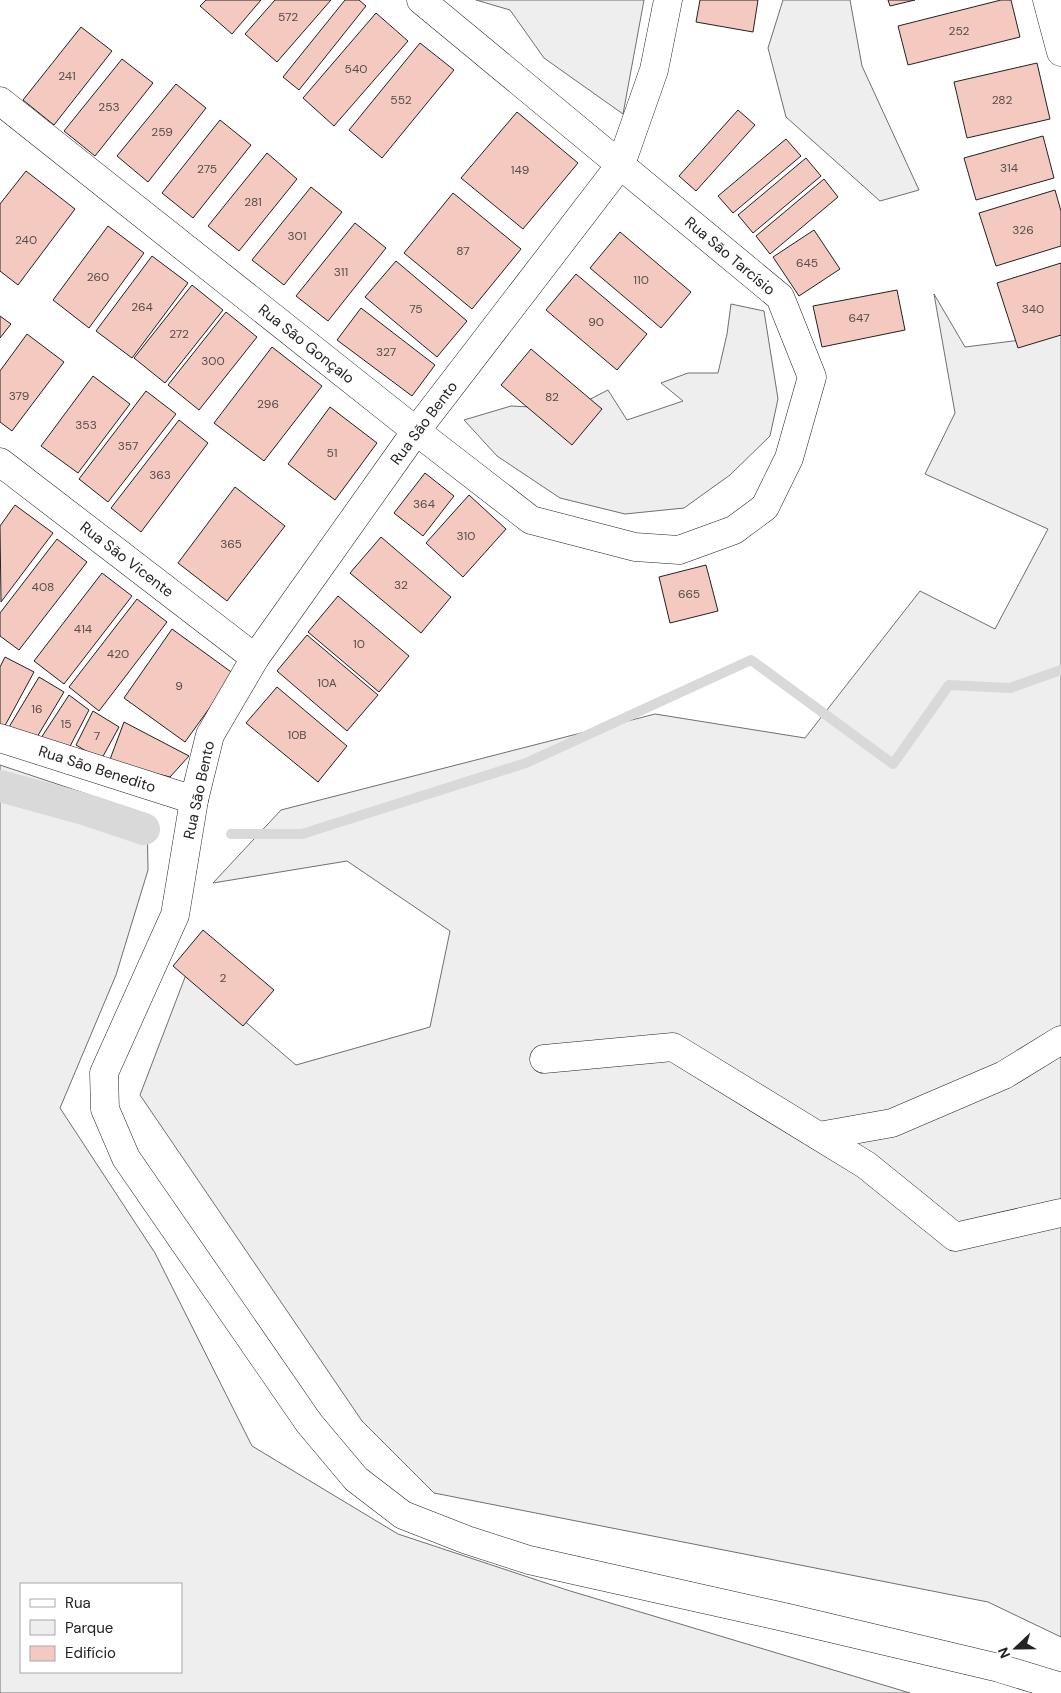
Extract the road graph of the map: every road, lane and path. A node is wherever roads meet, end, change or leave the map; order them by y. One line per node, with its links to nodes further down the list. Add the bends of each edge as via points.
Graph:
1 (421, 0): 6 (street, Rua São Tarcísio)
2 (668, 0): 6 (street, Rua São Bento, via 654,70)
3 (1047, 0): 4 (street)
4 (1061, 52)
5 (0, 101): 7 (street, Rua São Gonçalo)
6 (621, 164): 7 (street, Rua São Bento); 9 (street, Rua São Tarcísio, via 780,298 812,377 789,458 765,507 734,530 679,550)
7 (416, 431): 9 (street, Rua São Gonçalo, via 532,520); 10 (street, Rua São Bento)
8 (0, 462): 10 (street, Rua São Vicente)
9 (635, 547)
10 (255, 658): 12 (street, Rua São Bento, via 210,735)
11 (0, 738): 12 (street, Rua São Benedito)
12 (194, 800): 17 (street, Rua São Bento, via 175,915 104,1073 105,1109 126,1158 178,1235 309,1423 356,1478 403,1515 529,1560 990,1666)
13 (1061, 1040): 15 (street, via 1004,1075 892,1122)
14 (544, 1059): 15 (street, via 673,1047)
15 (819, 1136): 16 (street, via 866,1165 955,1237)
16 (1061, 1213)
17 (1061, 1687)

